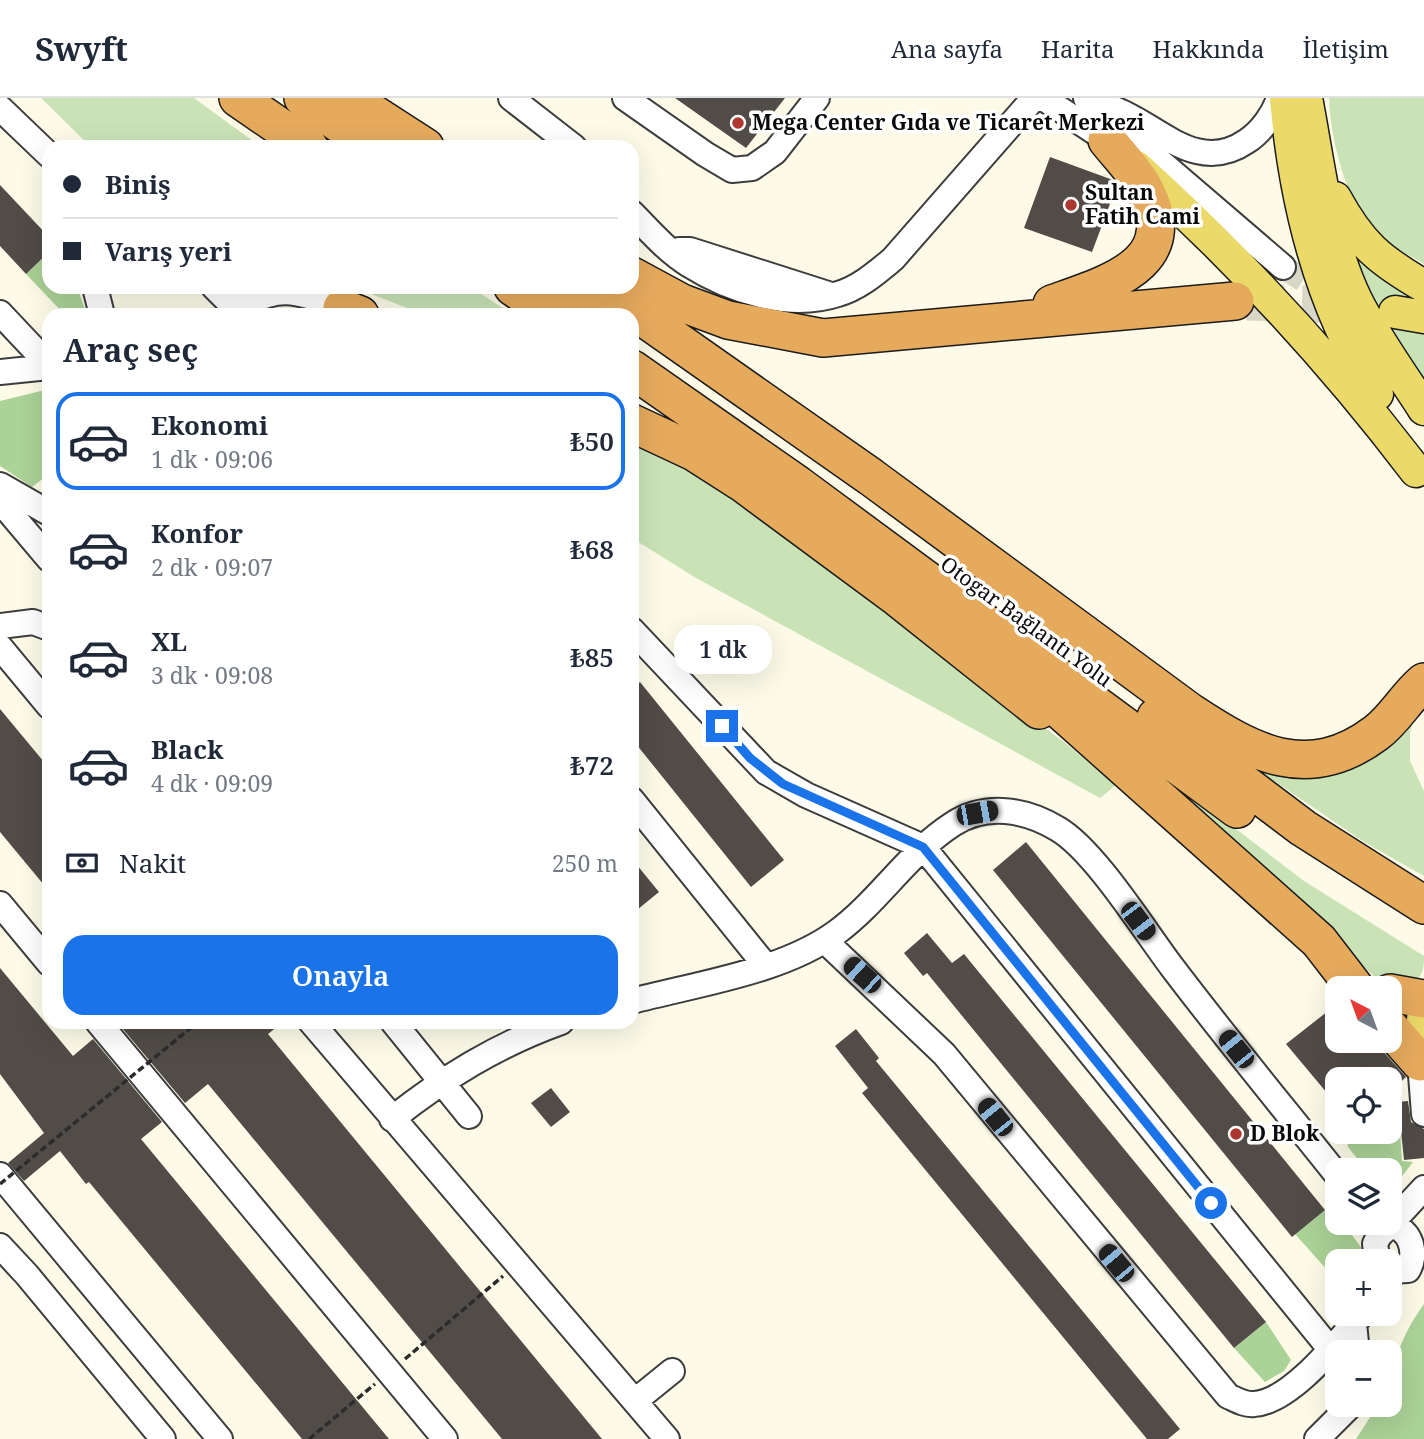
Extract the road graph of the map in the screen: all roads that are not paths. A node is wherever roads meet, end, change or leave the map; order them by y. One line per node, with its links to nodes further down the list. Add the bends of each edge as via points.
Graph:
1 (238, 98): 14 (highway)
2 (303, 98): 15 (highway)
3 (349, 98): 16 (highway)
4 (511, 98): 17 (street)
5 (625, 98): 6 (street, via 732,170 752,168 775,152)
6 (817, 98)
7 (1034, 98): 21 (street, via 893,259 866,281 832,296 792,302 753,293 699,270)
8 (1043, 98): 18 (street)
9 (1279, 98): 12 (street, via 1252,137 1218,154 1172,142 1121,111)
10 (1286, 98): 48 (main road, via 1297,187 1328,297 1352,355 1387,409)
11 (1307, 98): 20 (main road)
12 (1087, 99): 22 (street)
13 (0, 108): 19 (street)
14 (299, 140)
15 (362, 140)
16 (414, 140)
17 (565, 140)
18 (1107, 140): 40 (highway, via 1140,183 1152,209 1155,237 1148,252 1126,275 1103,286); 48 (main road, via 1264,293 1350,386)
19 (42, 148)
20 (1320, 170): 24 (main road, via 1353,232 1379,258); 46 (main road, via 1332,230 1356,299)
21 (639, 220)
22 (1283, 267)
23 (639, 280): 40 (highway, via 728,320 823,338)
24 (1424, 286)
25 (220, 294): 32 (street)
26 (268, 294): 33 (street)
27 (306, 294): 34 (street)
28 (523, 294): 35 (highway)
29 (578, 294): 36 (highway)
30 (610, 294): 37 (highway)
31 (1235, 302): 40 (highway)
32 (232, 308)
33 (242, 308)
34 (343, 308)
35 (544, 308)
36 (598, 308)
37 (630, 308)
38 (0, 313): 42 (street)
39 (639, 314): 58 (highway, via 1240,744 1294,760 1340,753 1378,731)
40 (984, 321)
41 (639, 338): 64 (highway, Otogar Bağlantı Yolu, via 1303,828)
42 (42, 358)
43 (42, 367): 44 (street)
44 (0, 372)
45 (639, 374): 50 (highway, Otogar Bağlantı Yolu)
46 (1424, 409)
47 (639, 426): 60 (highway, via 694,452 744,484 1025,700 1055,720)
48 (1420, 479)
49 (0, 485): 52 (street)
50 (798, 485): 60 (highway, via 832,526); 65 (highway, Otogar Bağlantı Yolu, via 1314,865)
51 (0, 501): 53 (street)
52 (42, 509)
53 (42, 551)
54 (42, 625): 55 (street, via 33,622)
55 (0, 626)
56 (639, 637): 62 (street, via 766,772)
57 (0, 647): 59 (street)
58 (1424, 682)
59 (42, 698)
60 (1078, 725): 67 (highway)
61 (639, 809): 69 (street)
62 (923, 847): 66 (street, via 856,917); 86 (street, via 955,823 996,809 1037,819 1068,836); 96 (street)
63 (0, 904): 68 (street)
64 (1424, 905)
65 (1424, 933)
66 (825, 941): 69 (street); 97 (street, via 944,1054 1228,1396 1251,1405 1272,1400)
67 (1319, 941): 70 (highway); 71 (highway)
68 (42, 955)
69 (765, 965): 73 (street)
70 (1346, 976)
71 (1367, 976)
72 (1402, 994): 74 (highway)
73 (639, 997)
74 (1424, 999)
75 (1424, 1007): 81 (main road)
76 (104, 1029): 104 (street)
77 (317, 1029): 85 (street)
78 (399, 1029): 82 (street)
79 (516, 1029): 82 (street)
80 (1402, 1041): 81 (highway)
81 (1422, 1062): 83 (street)
82 (440, 1081): 84 (street); 85 (street)
83 (1424, 1114)
84 (469, 1116)
85 (392, 1119): 99 (street)
86 (1325, 1160)
87 (4, 1183): 103 (street)
88 (1424, 1188): 89 (street)
89 (1402, 1208)
90 (1402, 1229): 92 (street, via 1419,1243)
91 (0, 1247): 102 (street)
92 (1404, 1266)
93 (0, 1268): 101 (street)
94 (1351, 1326): 95 (street)
95 (1338, 1340)
96 (1325, 1343)
97 (1325, 1353)
98 (672, 1371): 99 (street)
99 (635, 1401): 105 (street)
100 (1339, 1417): 106 (street)
101 (142, 1439)
102 (163, 1439)
103 (220, 1439)
104 (445, 1439)
105 (667, 1439)
106 (1317, 1439)

